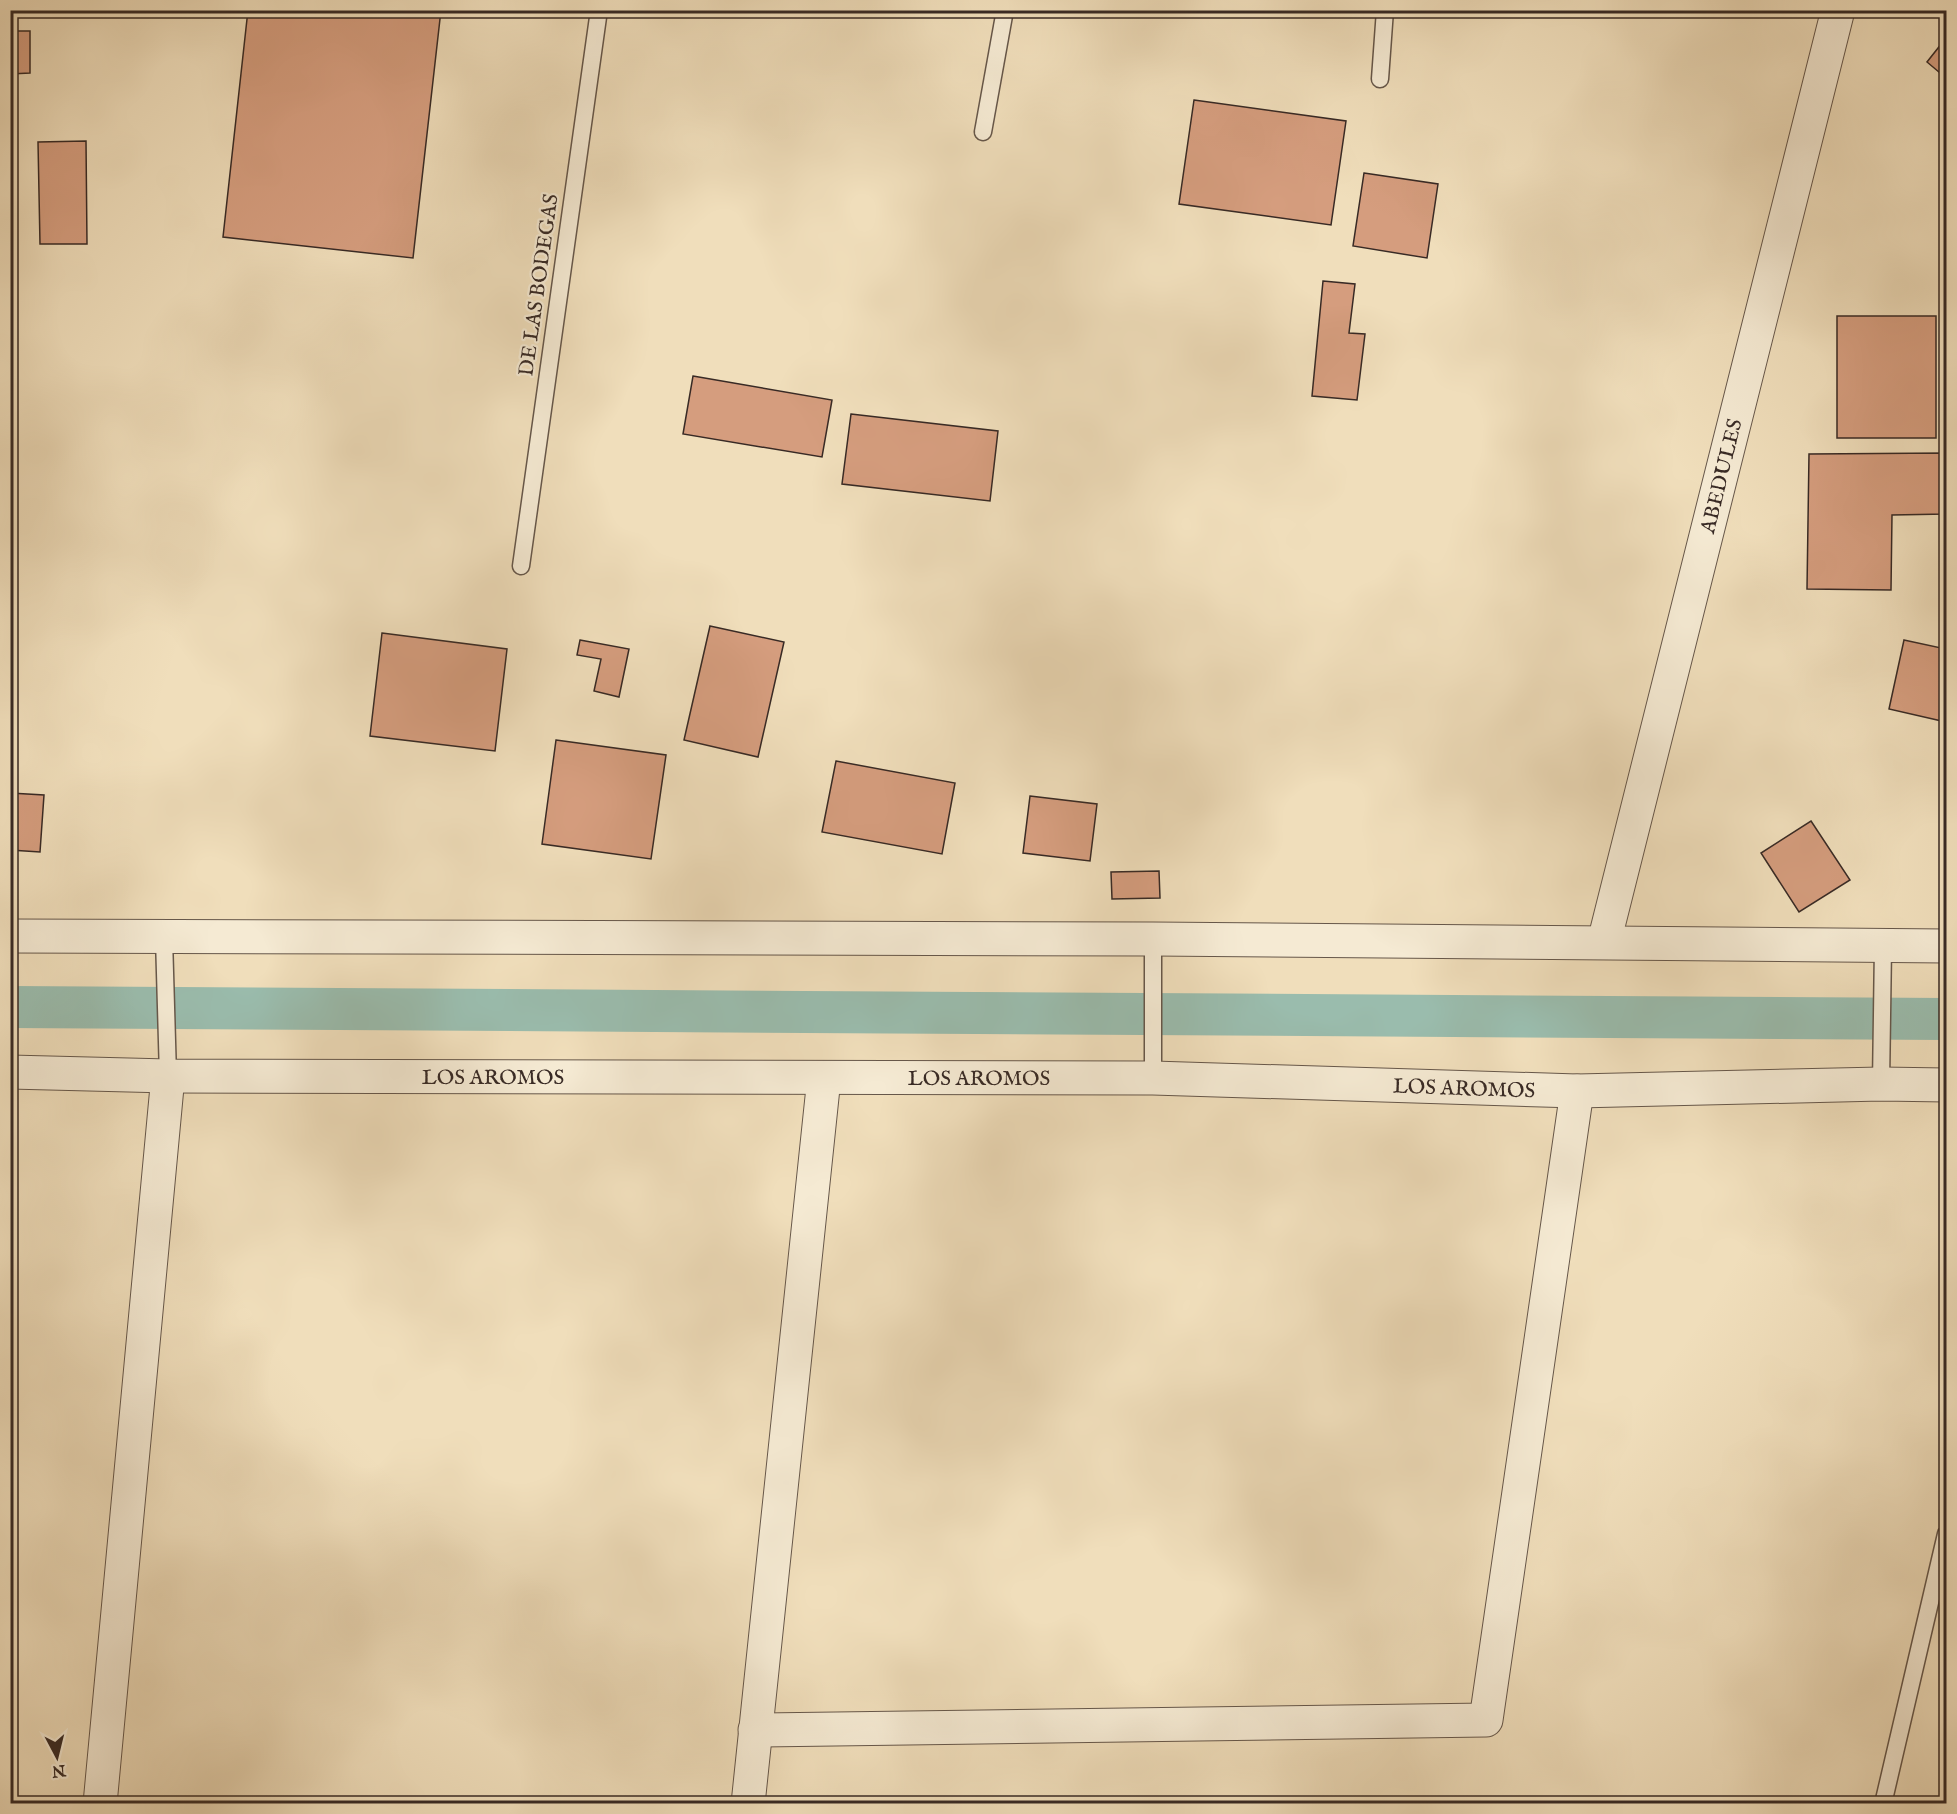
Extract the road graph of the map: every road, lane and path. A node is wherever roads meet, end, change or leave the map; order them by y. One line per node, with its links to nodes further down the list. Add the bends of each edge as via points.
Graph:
1 (599, 10): 7 (lane, DE LAS BODEGAS)
2 (1005, 10): 6 (lane)
3 (1385, 10): 5 (lane)
4 (1838, 10): 11 (street, ABEDULES)
5 (1380, 79)
6 (983, 132)
7 (521, 566)
8 (10, 936): 9 (street)
9 (164, 938): 10 (street); 15 (lane)
10 (1153, 939): 11 (street); 17 (lane)
11 (1604, 942): 12 (street)
12 (1883, 946): 13 (street); 18 (lane)
13 (1947, 946)
14 (10, 1072): 15 (street, LOS AROMOS)
15 (168, 1076): 16 (street, LOS AROMOS); 23 (street)
16 (824, 1078): 17 (street, LOS AROMOS); 22 (street)
17 (1152, 1078): 20 (street, LOS AROMOS)
18 (1881, 1084): 19 (street, LOS AROMOS); 20 (street, LOS AROMOS)
19 (1947, 1085)
20 (1577, 1091): 22 (street, via 1486,1720)
21 (1947, 1534): 25 (lane)
22 (755, 1730): 24 (street)
23 (100, 1803)
24 (748, 1803)
25 (1883, 1803)

